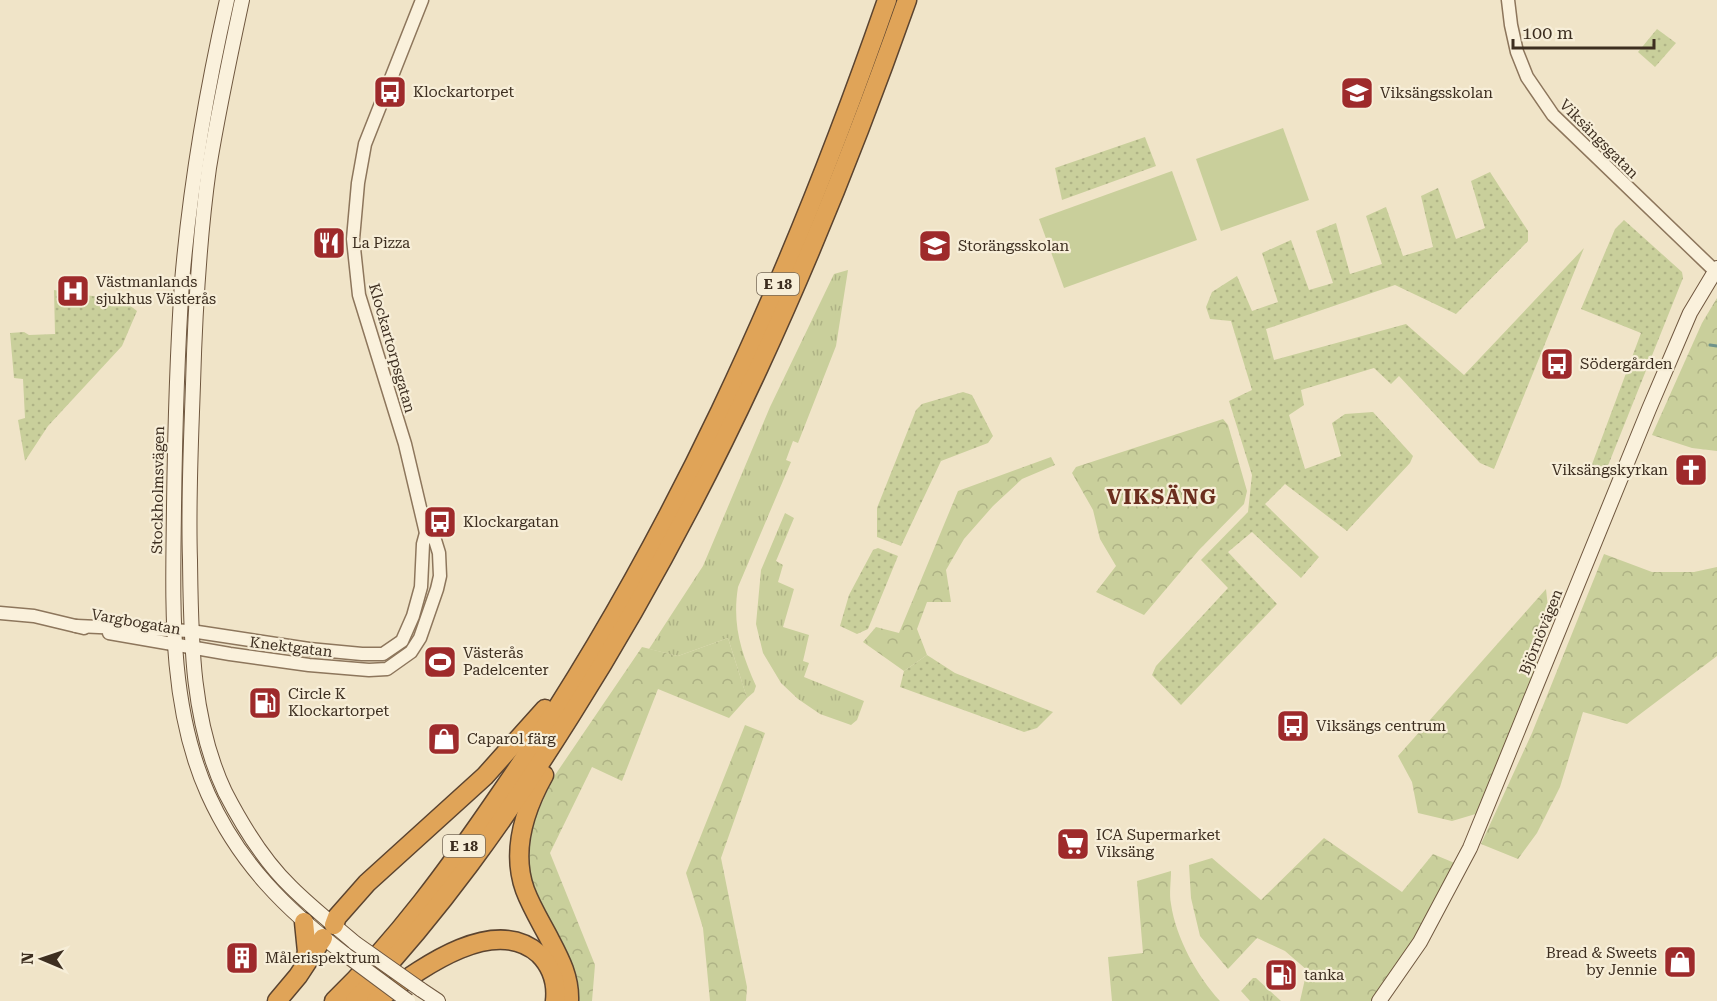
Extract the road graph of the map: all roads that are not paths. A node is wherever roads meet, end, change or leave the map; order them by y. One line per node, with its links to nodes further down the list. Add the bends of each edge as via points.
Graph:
1 (227, 0): 11 (main road, Stockholmsvägen, via 200,142 183,282 174,476)
2 (242, 0): 12 (main road, Stockholmsvägen, via 209,169 197,288 190,455)
3 (422, 0): 8 (street, Klockartorpsgatan, via 365,144 353,239 358,295 405,444)
4 (887, 0): 17 (highway, E 18, via 830,158 740,371 673,508)
5 (907, 0): 18 (highway, E 18, via 824,219 765,357 684,521)
6 (1508, 0): 7 (street, Viksängsgatan, via 1510,25 1527,76 1553,115)
7 (1716, 269): 30 (main road, Björnövägen, via 1690,313 1470,848 1420,942)
8 (426, 532): 15 (street, Klockartorpsgatan, via 422,587 413,616 402,641); 16 (street, Klockartorpsgatan, via 435,540 439,554 438,589 420,638 411,652)
9 (0, 613): 10 (street, Vargbogatan)
10 (76, 626): 11 (street, Vargbogatan); 13 (street, Vargbogatan)
11 (175, 630): 12 (street, Vargbogatan); 13 (main road, Stockholmsvägen)
12 (191, 632): 14 (main road, Stockholmsvägen); 15 (street, Knektgatan, via 309,650)
13 (175, 645): 14 (street, Vargbogatan); 19 (main road, Stockholmsvägen, via 184,713 208,793 241,854 268,888)
14 (192, 647): 16 (street, Knektgatan, via 309,665); 20 (main road, Stockholmsvägen, via 202,718 225,791 267,859)
15 (383, 654)
16 (387, 669)
17 (576, 678): 20 (highway, E 18, via 485,776 381,869); 23 (highway, E 18, via 440,878 383,951)
18 (579, 702): 24 (highway, E 18, via 454,886 404,949); 29 (highway, E 18, via 579,716 528,808 520,847 525,891 562,964 569,987)
19 (304, 922): 20 (main road, Stockholmsvägen); 21 (highway, via 307,952)
20 (328, 932): 21 (highway, E 18); 26 (main road, bridge, via 346,955); 27 (main road, bridge, via 355,944)
21 (301, 970): 22 (highway, E 18)
22 (277, 1001)
23 (334, 1001)
24 (355, 1001)
25 (376, 1001): 28 (highway, via 444,956 488,941 525,945 543,958 553,975)
26 (408, 1001)
27 (438, 1001)
28 (555, 1001)
29 (568, 1001)
30 (1379, 1001)

